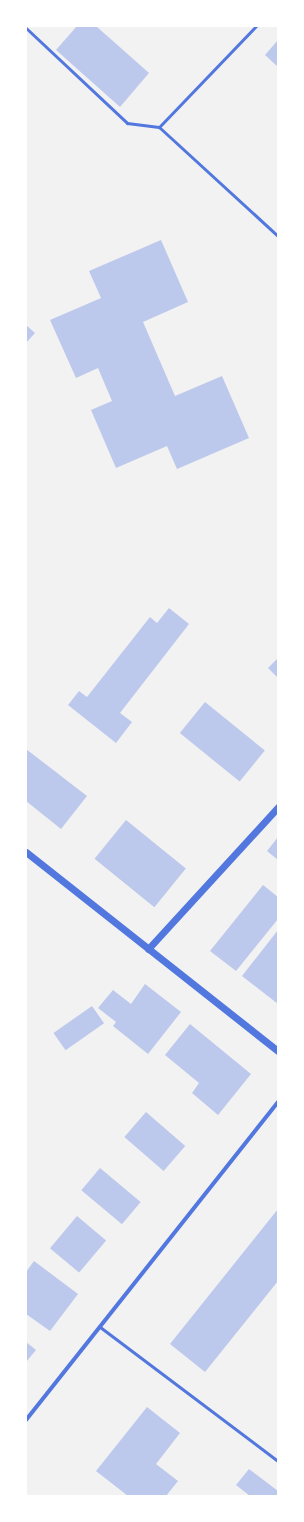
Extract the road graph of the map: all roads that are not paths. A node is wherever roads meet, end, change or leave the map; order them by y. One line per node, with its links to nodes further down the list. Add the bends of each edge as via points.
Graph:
1 (256, 26): 3 (lane)
2 (26, 28): 3 (lane, via 127,123)
3 (159, 127): 4 (lane)
4 (278, 236)
5 (278, 807): 7 (street)
6 (26, 852): 7 (street)
7 (148, 949): 8 (street)
8 (278, 1051)
9 (278, 1102): 10 (street)
10 (100, 1327): 11 (street); 12 (lane)
11 (26, 1420)
12 (278, 1461)

